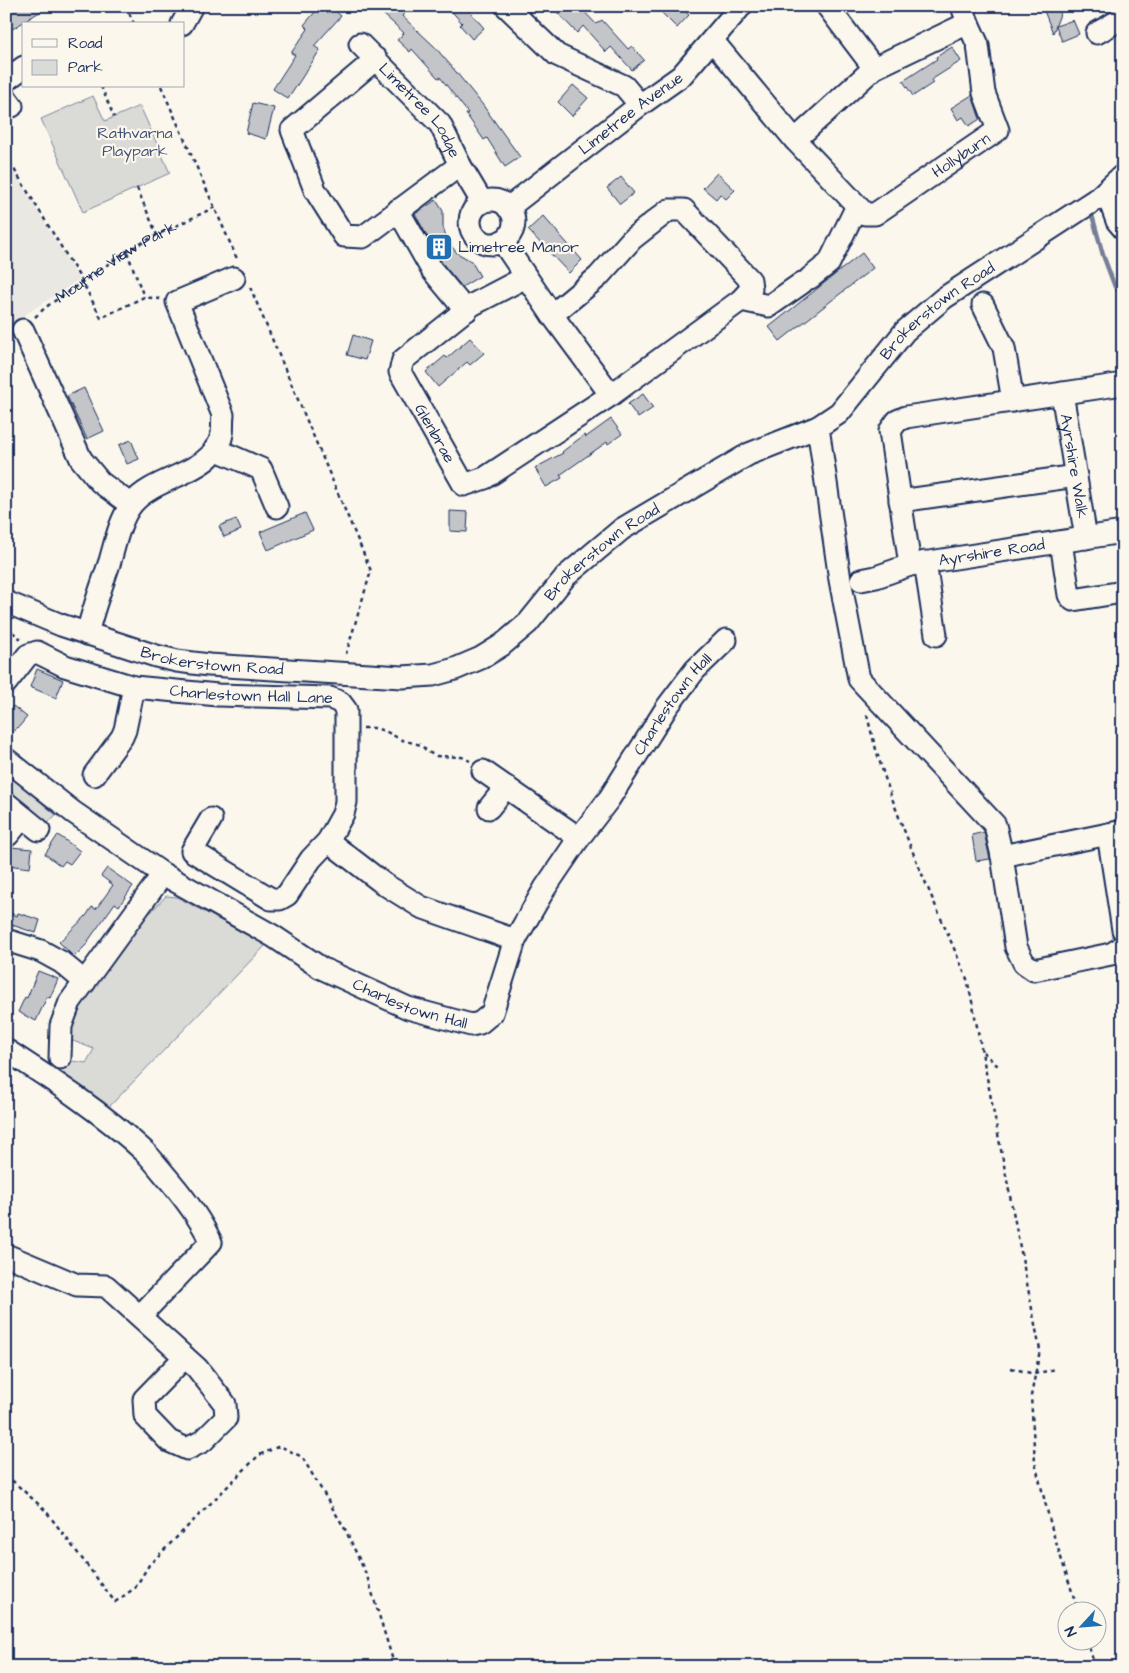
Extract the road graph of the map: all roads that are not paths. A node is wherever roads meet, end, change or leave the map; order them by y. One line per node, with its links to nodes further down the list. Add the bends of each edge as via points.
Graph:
1 (192, 6): 7 (street)
2 (506, 6): 15 (street, via 557,55 624,86)
3 (741, 6): 9 (street, Limetree Avenue)
4 (827, 6): 13 (street)
5 (965, 15): 13 (street, Hollyburn); 21 (street, Hollyburn, via 978,45 984,93 998,130 875,214 865,214)
6 (1123, 18): 8 (street)
7 (183, 22)
8 (1097, 33)
9 (712, 40): 15 (street, Limetree Avenue, via 681,76); 16 (street)
10 (360, 44): 11 (street, Limetree Lodge)
11 (376, 59): 17 (street, Limetree Lodge, via 440,124); 23 (street, Limetree Lodge, via 292,130 315,190 344,236 363,237)
12 (22, 68): 14 (street)
13 (874, 68): 16 (street, Hollyburn)
14 (6, 80)
15 (640, 105): 22 (street, Limetree Avenue)
16 (794, 140): 21 (street)
17 (460, 165): 20 (street, Limetree Lodge); 23 (street, Limetree Lodge)
18 (1123, 175): 19 (street, Brokerstown Road)
19 (1106, 191): 24 (street, via 1117,221); 37 (street, Brokerstown Road, via 944,298 905,331 839,413)
20 (482, 202): 22 (street, via 496,200); 25 (street, via 470,219 472,232 482,242)
21 (857, 206): 28 (street, via 828,263 769,306)
22 (508, 208): 25 (street, via 514,220 513,226)
23 (398, 210): 30 (street, via 432,270)
24 (1123, 228)
25 (502, 241): 27 (street)
26 (241, 275): 38 (street, via 177,302 223,415 222,435)
27 (526, 277): 30 (street, Glenbrae); 31 (street)
28 (741, 300): 31 (street, via 751,289 750,280 684,210 669,210 632,239 598,278); 35 (street, Glenbrae)
29 (983, 304): 36 (street, via 1004,348)
30 (466, 311): 35 (street, Glenbrae, via 403,360 400,372 464,485 485,478)
31 (552, 315): 35 (street)
32 (23, 330): 41 (street, via 81,459 100,482)
33 (1123, 384): 34 (street)
34 (1062, 393): 36 (street); 39 (street, Ayrshire Walk)
35 (611, 395)
36 (1013, 401): 40 (street, via 897,421 890,431)
37 (818, 427): 50 (street, Brokerstown Road, via 749,454 622,529 566,576 521,629 481,658 456,669 433,675 402,677 209,665 163,658); 66 (street, via 840,580 859,679 994,825)
38 (215, 449): 41 (street, via 206,460 154,487); 42 (street, via 261,469)
39 (1076, 476): 40 (street); 44 (street, Ayrshire Walk)
40 (900, 501): 46 (street)
41 (131, 505): 50 (street, via 120,527)
42 (277, 507)
43 (1123, 532): 44 (street, Ayrshire Road)
44 (1086, 538): 45 (street, Ayrshire Road)
45 (1062, 542): 46 (street, Ayrshire Road); 48 (street, via 1073,600)
46 (918, 564): 47 (street, Ayrshire Road); 51 (street)
47 (861, 580)
48 (1123, 592)
49 (6, 602): 50 (street, Brokerstown Road)
50 (87, 634)
51 (936, 635)
52 (726, 640): 64 (street, Charlestown Hall, via 694,670 609,799)
53 (6, 682): 54 (street, Charlestown Hall Lane, via 28,655 37,652 65,666)
54 (134, 687): 57 (street, via 122,737); 65 (street, Charlestown Hall Lane, via 218,695 330,698 340,702 346,710 346,802)
55 (6, 759): 67 (street, Charlestown Hall, via 73,812)
56 (483, 771): 58 (street)
57 (94, 775)
58 (506, 787): 60 (street); 64 (street)
59 (6, 803): 63 (street, via 31,824)
60 (489, 808)
61 (210, 819): 65 (street, Charlestown Hall Lane, via 192,851 270,899 286,895)
62 (1116, 833): 66 (street); 68 (street)
63 (8, 835)
64 (579, 838): 70 (street, Charlestown Hall, via 544,888)
65 (328, 841): 70 (street, via 384,884 421,907)
66 (1002, 856): 71 (street, via 1016,947 1024,964 1034,970 1111,954)
67 (163, 874): 70 (street, Charlestown Hall, via 273,936 321,968 408,1008 471,1025 492,1013); 72 (street)
68 (1123, 930)
69 (6, 940): 72 (street, via 61,962)
70 (515, 940)
71 (1123, 945)
72 (85, 982): 74 (street, via 70,1002 61,1026)
73 (6, 1050): 76 (street, via 97,1112 146,1153 205,1228 211,1242)
74 (60, 1058)
75 (6, 1255): 76 (street, via 77,1285 106,1286)
76 (140, 1316): 77 (street)
77 (185, 1357)

